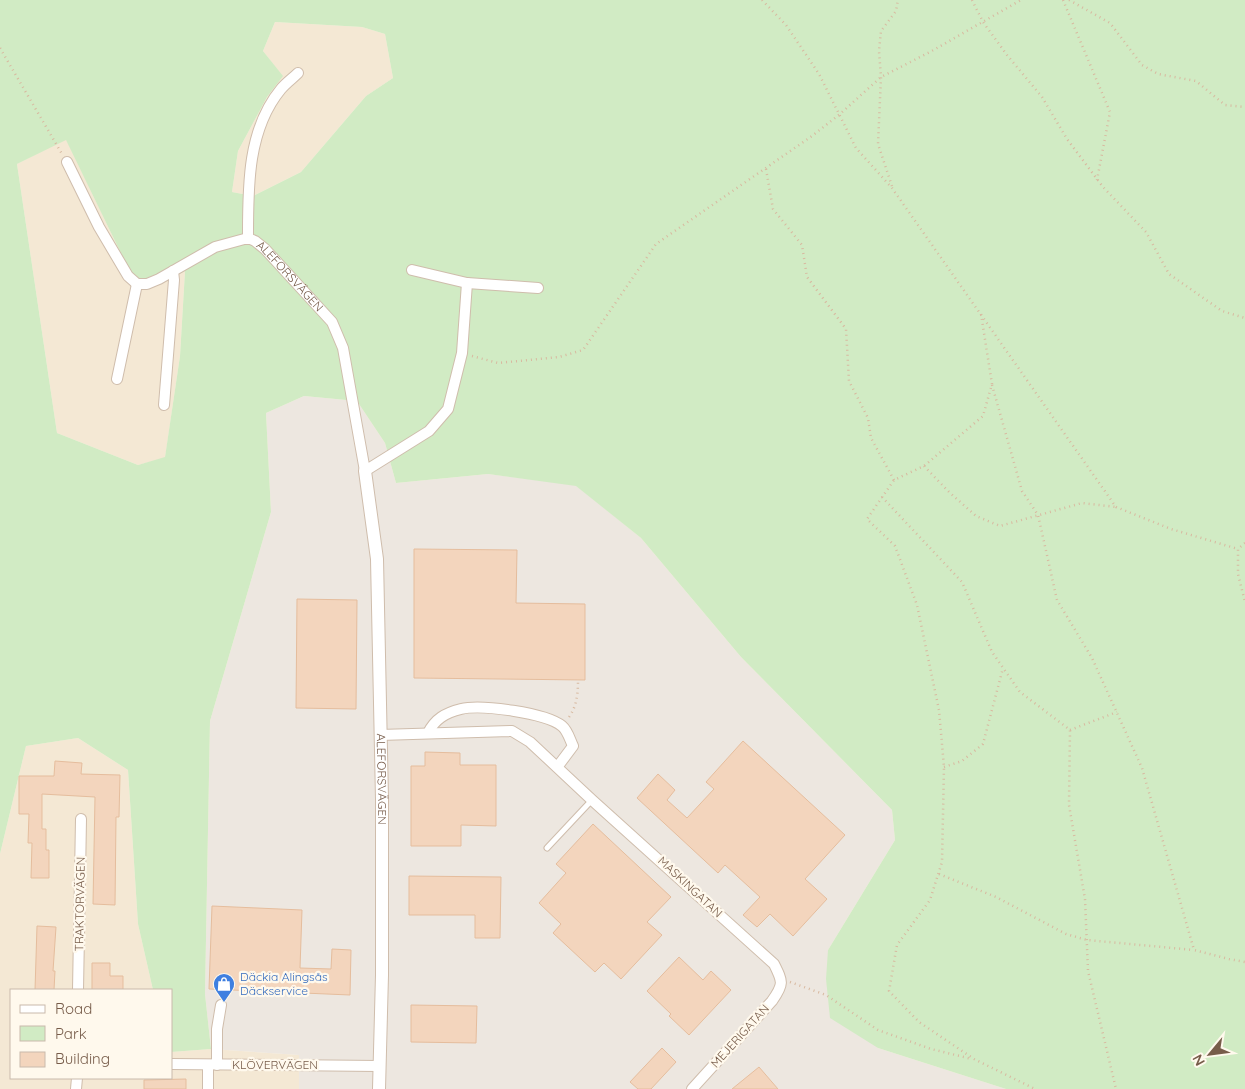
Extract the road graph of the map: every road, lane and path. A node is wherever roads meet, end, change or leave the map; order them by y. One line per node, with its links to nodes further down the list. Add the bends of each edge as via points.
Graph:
1 (762, 0): 12 (path, via 786,25 820,74)
2 (898, 0): 10 (path, via 896,11 881,30)
3 (972, 0): 7 (path)
4 (1021, 0): 7 (path)
5 (1063, 0): 15 (path, via 1110,112)
6 (1069, 0): 11 (path, via 1110,23 1142,65 1158,74 1196,81 1224,105)
7 (983, 22): 10 (path); 15 (path, via 1042,98 1067,140)
8 (0, 48): 13 (path)
9 (298, 73): 17 (street, via 271,104 254,143)
10 (881, 77): 12 (path); 16 (path, via 878,144)
11 (1245, 107)
12 (840, 114): 14 (path); 16 (path, via 856,148)
13 (67, 162): 21 (street, via 99,227 128,276)
14 (766, 168): 25 (path, via 656,244 583,350 559,358 498,363); 31 (path, via 773,209 802,244 807,278 846,329 849,381 868,418 870,438)
15 (1098, 180): 24 (path, via 1146,232 1168,274 1222,311)
16 (892, 188): 23 (path)
17 (248, 238): 19 (street, ALEFORSVÄGEN, via 215,248); 30 (street, ALEFORSVÄGEN, via 265,249 332,322 342,348)
18 (412, 270): 20 (street)
19 (173, 271): 21 (street, ALEFORSVÄGEN, via 147,284); 28 (street)
20 (467, 283): 22 (street); 25 (street)
21 (137, 284): 26 (street)
22 (538, 288)
23 (982, 314): 27 (path); 33 (path)
24 (1245, 318)
25 (462, 353): 30 (street, via 448,409 429,431)
26 (117, 379)
27 (992, 384): 29 (path, via 983,416); 34 (path, via 1022,491)
28 (164, 404)
29 (924, 466): 31 (path); 34 (path, via 976,516 1000,526)
30 (365, 471): 44 (street, ALEFORSVÄGEN, via 378,559)
31 (894, 480): 32 (path)
32 (882, 497): 38 (path, via 962,582 992,652); 46 (path, via 867,518 895,546 916,605 939,710)
33 (1116, 507): 34 (path, via 1082,503); 36 (path, via 1171,529)
34 (1038, 515): 40 (path, via 1057,600 1092,658)
35 (1245, 543): 36 (path)
36 (1238, 549): 37 (path, via 1238,574)
37 (1245, 602)
38 (1003, 668): 42 (path, via 1020,692); 46 (path, via 983,744 962,760)
39 (578, 680): 41 (path, via 576,702)
40 (1117, 712): 42 (path); 52 (path, via 1142,768)
41 (562, 726): 43 (street, via 523,713 495,708 462,708 442,716); 45 (street, via 573,746)
42 (1070, 730): 51 (path, via 1069,805 1085,899)
43 (428, 733): 44 (street, MASKINGATAN); 45 (street, MASKINGATAN, via 512,731)
44 (380, 735): 60 (street, ALEFORSVÄGEN, via 382,966)
45 (558, 766): 47 (street, MASKINGATAN)
46 (944, 766): 50 (path, via 942,862)
47 (592, 800): 49 (lane); 54 (street, MASKINGATAN, via 774,964)
48 (81, 819): 55 (street, TRAKTORVÄGEN)
49 (547, 848)
50 (938, 874): 51 (path, via 996,898 1066,934); 57 (path, via 930,900 897,945 888,991 919,1022)
51 (1087, 940): 52 (path); 65 (path, via 1088,971)
52 (1194, 950): 53 (path)
53 (1245, 962)
54 (782, 979): 57 (path, via 826,995 878,1030 931,1049); 63 (street, MEJERIGATAN, via 780,991 772,1001)
55 (78, 989)
56 (221, 1005): 59 (street)
57 (974, 1059): 64 (path)
58 (172, 1064): 59 (street, KLÖVERVÄGEN)
59 (213, 1065): 60 (street, KLÖVERVÄGEN); 61 (street)
60 (379, 1066): 62 (street, ALEFORSVÄGEN)
61 (208, 1089)
62 (379, 1089)
63 (692, 1089)
64 (1036, 1089)
65 (1116, 1089)

